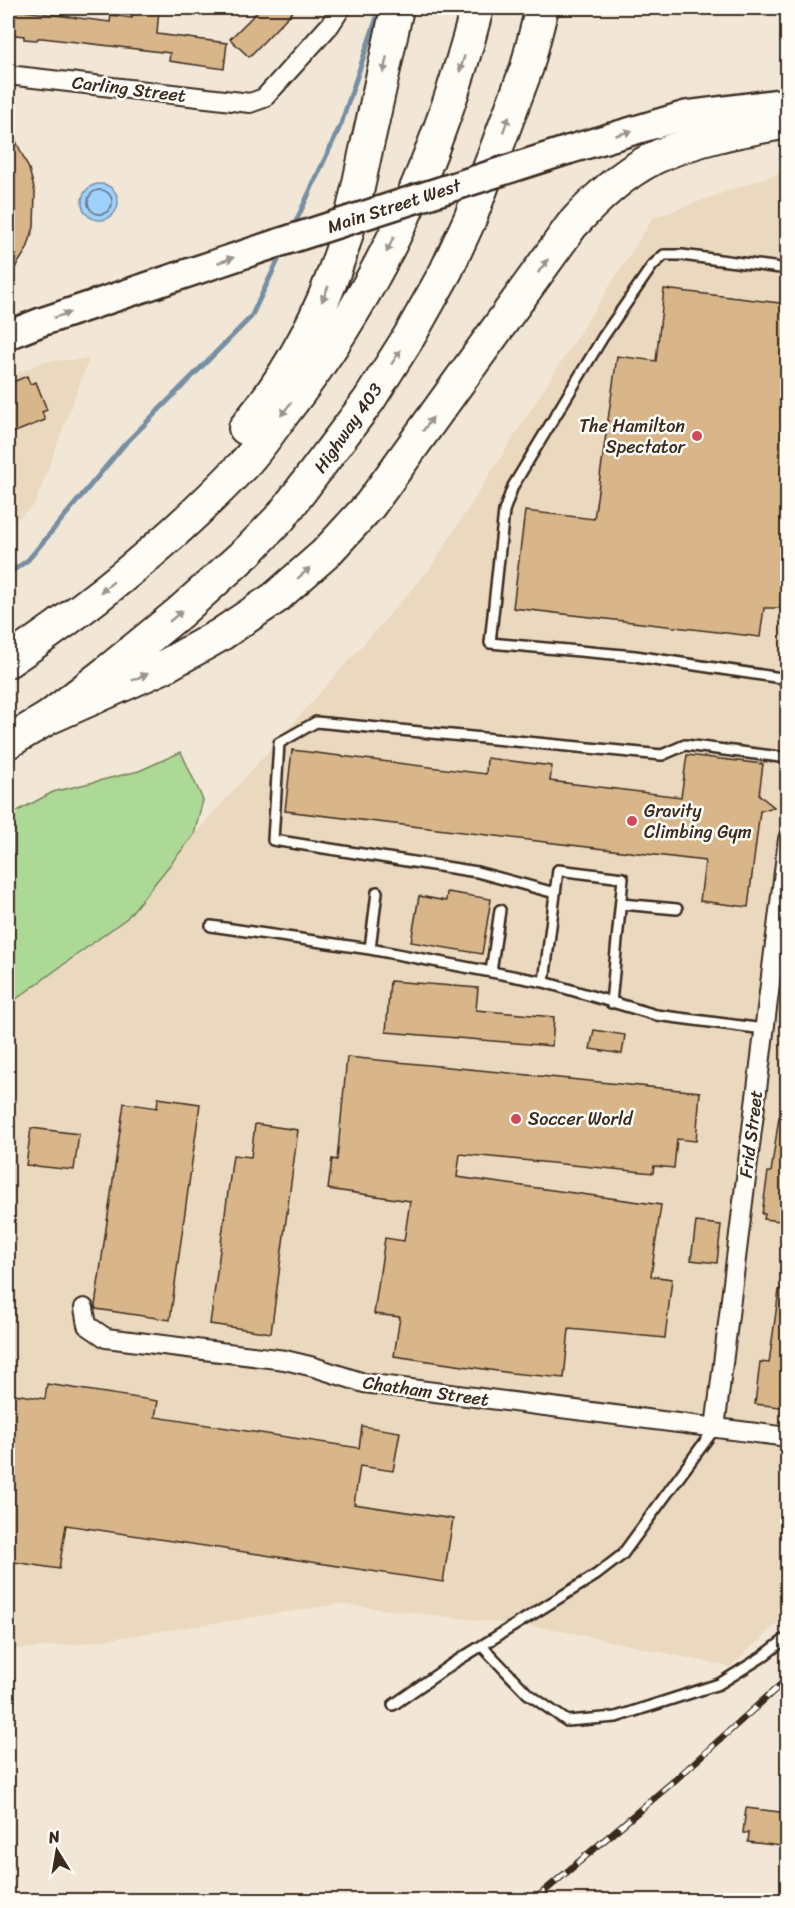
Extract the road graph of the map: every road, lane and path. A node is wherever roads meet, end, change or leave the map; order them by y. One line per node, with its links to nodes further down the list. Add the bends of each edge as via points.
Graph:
1 (341, 8): 5 (street, Carling Street, via 264,98 250,103)
2 (398, 8): 10 (highway, one-way to 10, via 356,195 339,260 324,297 262,408 180,508)
3 (477, 8): 10 (highway, one-way to 10, via 463,64 427,168 377,272 342,331 246,462)
4 (542, 8): 13 (highway, Highway 403, one-way to 4, via 179,613 248,551 281,517 369,400 441,280 470,219 527,67)
5 (8, 75)
6 (788, 102): 9 (main road, Main Street West, one-way to 6, bridge, via 568,150 686,115)
7 (788, 122): 13 (highway, one-way to 7, via 163,667 220,635 275,598 325,554 370,505 572,225 621,178 654,158 686,147)
8 (788, 269): 12 (lane, via 664,255 652,266 513,486 504,511 490,643 635,656)
9 (8, 335)
10 (152, 551): 11 (highway, one-way to 11, via 54,630)
11 (8, 661)
12 (788, 679)
13 (48, 718): 14 (highway, Highway 403)
14 (8, 742)
15 (788, 758): 18 (lane, via 685,745 662,754 316,722 279,743 273,840 477,872)
16 (788, 839): 27 (street, Frid Street)
17 (377, 892): 23 (lane)
18 (555, 893): 19 (lane, via 558,870 623,878); 25 (lane)
19 (621, 904): 20 (lane); 26 (lane)
20 (677, 909)
21 (500, 910): 24 (lane)
22 (211, 926): 23 (lane)
23 (370, 949): 24 (lane)
24 (491, 972): 25 (lane)
25 (544, 982): 26 (lane)
26 (611, 1003): 27 (lane, via 656,1015)
27 (764, 1029): 29 (street, Frid Street)
28 (84, 1308): 29 (street, Chatham Street, via 87,1325 106,1338 285,1360 364,1383)
29 (715, 1428): 30 (street, Chatham Street); 32 (lane, via 622,1555)
30 (788, 1437)
31 (788, 1637): 32 (lane, via 719,1684 616,1717 567,1721 527,1694)
32 (482, 1646): 33 (lane)
33 (393, 1706)

